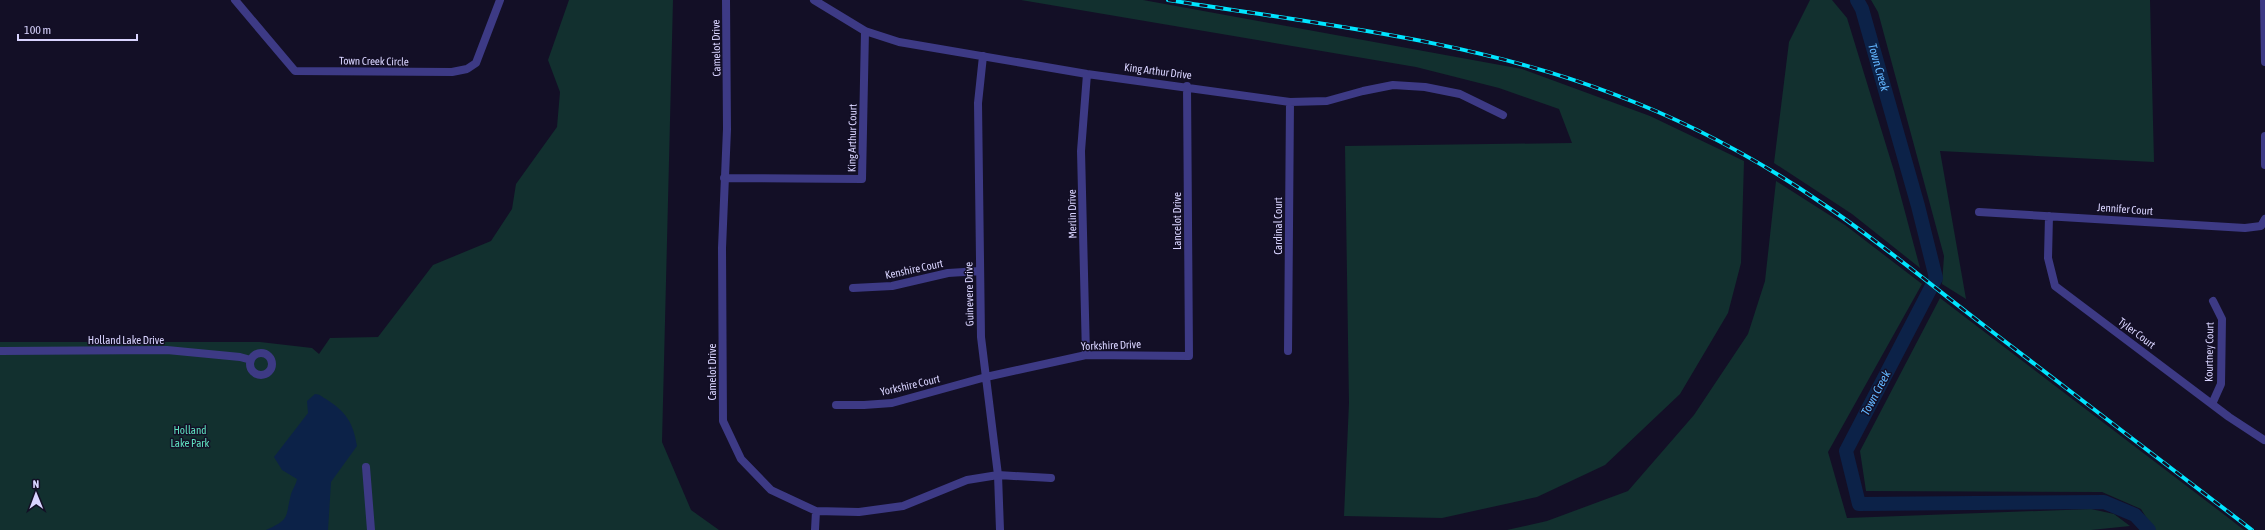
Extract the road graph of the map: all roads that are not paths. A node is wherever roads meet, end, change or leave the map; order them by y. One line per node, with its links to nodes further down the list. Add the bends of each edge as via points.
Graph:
1 (235, 0): 2 (street, Town Creek Circle, via 295,71 452,72 467,70 476,63)
2 (500, 0)
3 (726, 0): 15 (street, Camelot Drive)
4 (814, 0): 6 (street, King Arthur Drive)
5 (2264, 0): 8 (street)
6 (865, 31): 7 (street, King Arthur Drive, via 899,42); 15 (street, King Arthur Court, via 862,179)
7 (983, 56): 9 (street, King Arthur Drive); 19 (street, Guinevere Drive, via 978,103)
8 (2265, 62)
9 (1087, 74): 10 (street, King Arthur Drive); 24 (street, Merlin Drive, via 1081,151)
10 (1187, 86): 11 (street, King Arthur Drive); 25 (street, Lancelot Drive)
11 (1290, 102): 12 (street, King Arthur Drive, via 1327,101 1363,91 1399,86 1460,94); 23 (street, Cardinal Court)
12 (1504, 115)
13 (2265, 136): 14 (street)
14 (2265, 165)
15 (724, 178): 34 (street, Camelot Drive, via 723,420 741,459 771,490)
16 (1979, 212): 17 (street, Jennifer Court)
17 (2050, 216): 18 (street, Jennifer Court, via 2245,228 2261,226); 28 (street, Tyler Court, via 2048,258 2055,286)
18 (2265, 219)
19 (980, 271): 20 (street, Kenshire Court, via 948,273 892,286); 27 (street, Guinevere Drive, via 981,337)
20 (853, 288)
21 (2214, 301): 28 (street, Kourtney Court, via 2222,319 2221,384)
22 (0, 351): 26 (street, Holland Lake Drive, via 167,350)
23 (1288, 351)
24 (1086, 355): 25 (street, Yorkshire Drive); 27 (street, Yorkshire Drive)
25 (1189, 356)
26 (250, 360)
27 (986, 377): 29 (street, Yorkshire Court, via 892,403); 32 (street, Guinevere Drive)
28 (2212, 404): 30 (street, Tyler Court)
29 (836, 405)
30 (2264, 440)
31 (366, 467): 35 (street)
32 (998, 475): 33 (street, Camelot Drive); 34 (street, Camelot Drive, via 967,480 903,506 859,512); 37 (street, Guinevere Drive)
33 (1051, 478)
34 (816, 511): 36 (street)
35 (371, 530)
36 (815, 530)
37 (1000, 530)

